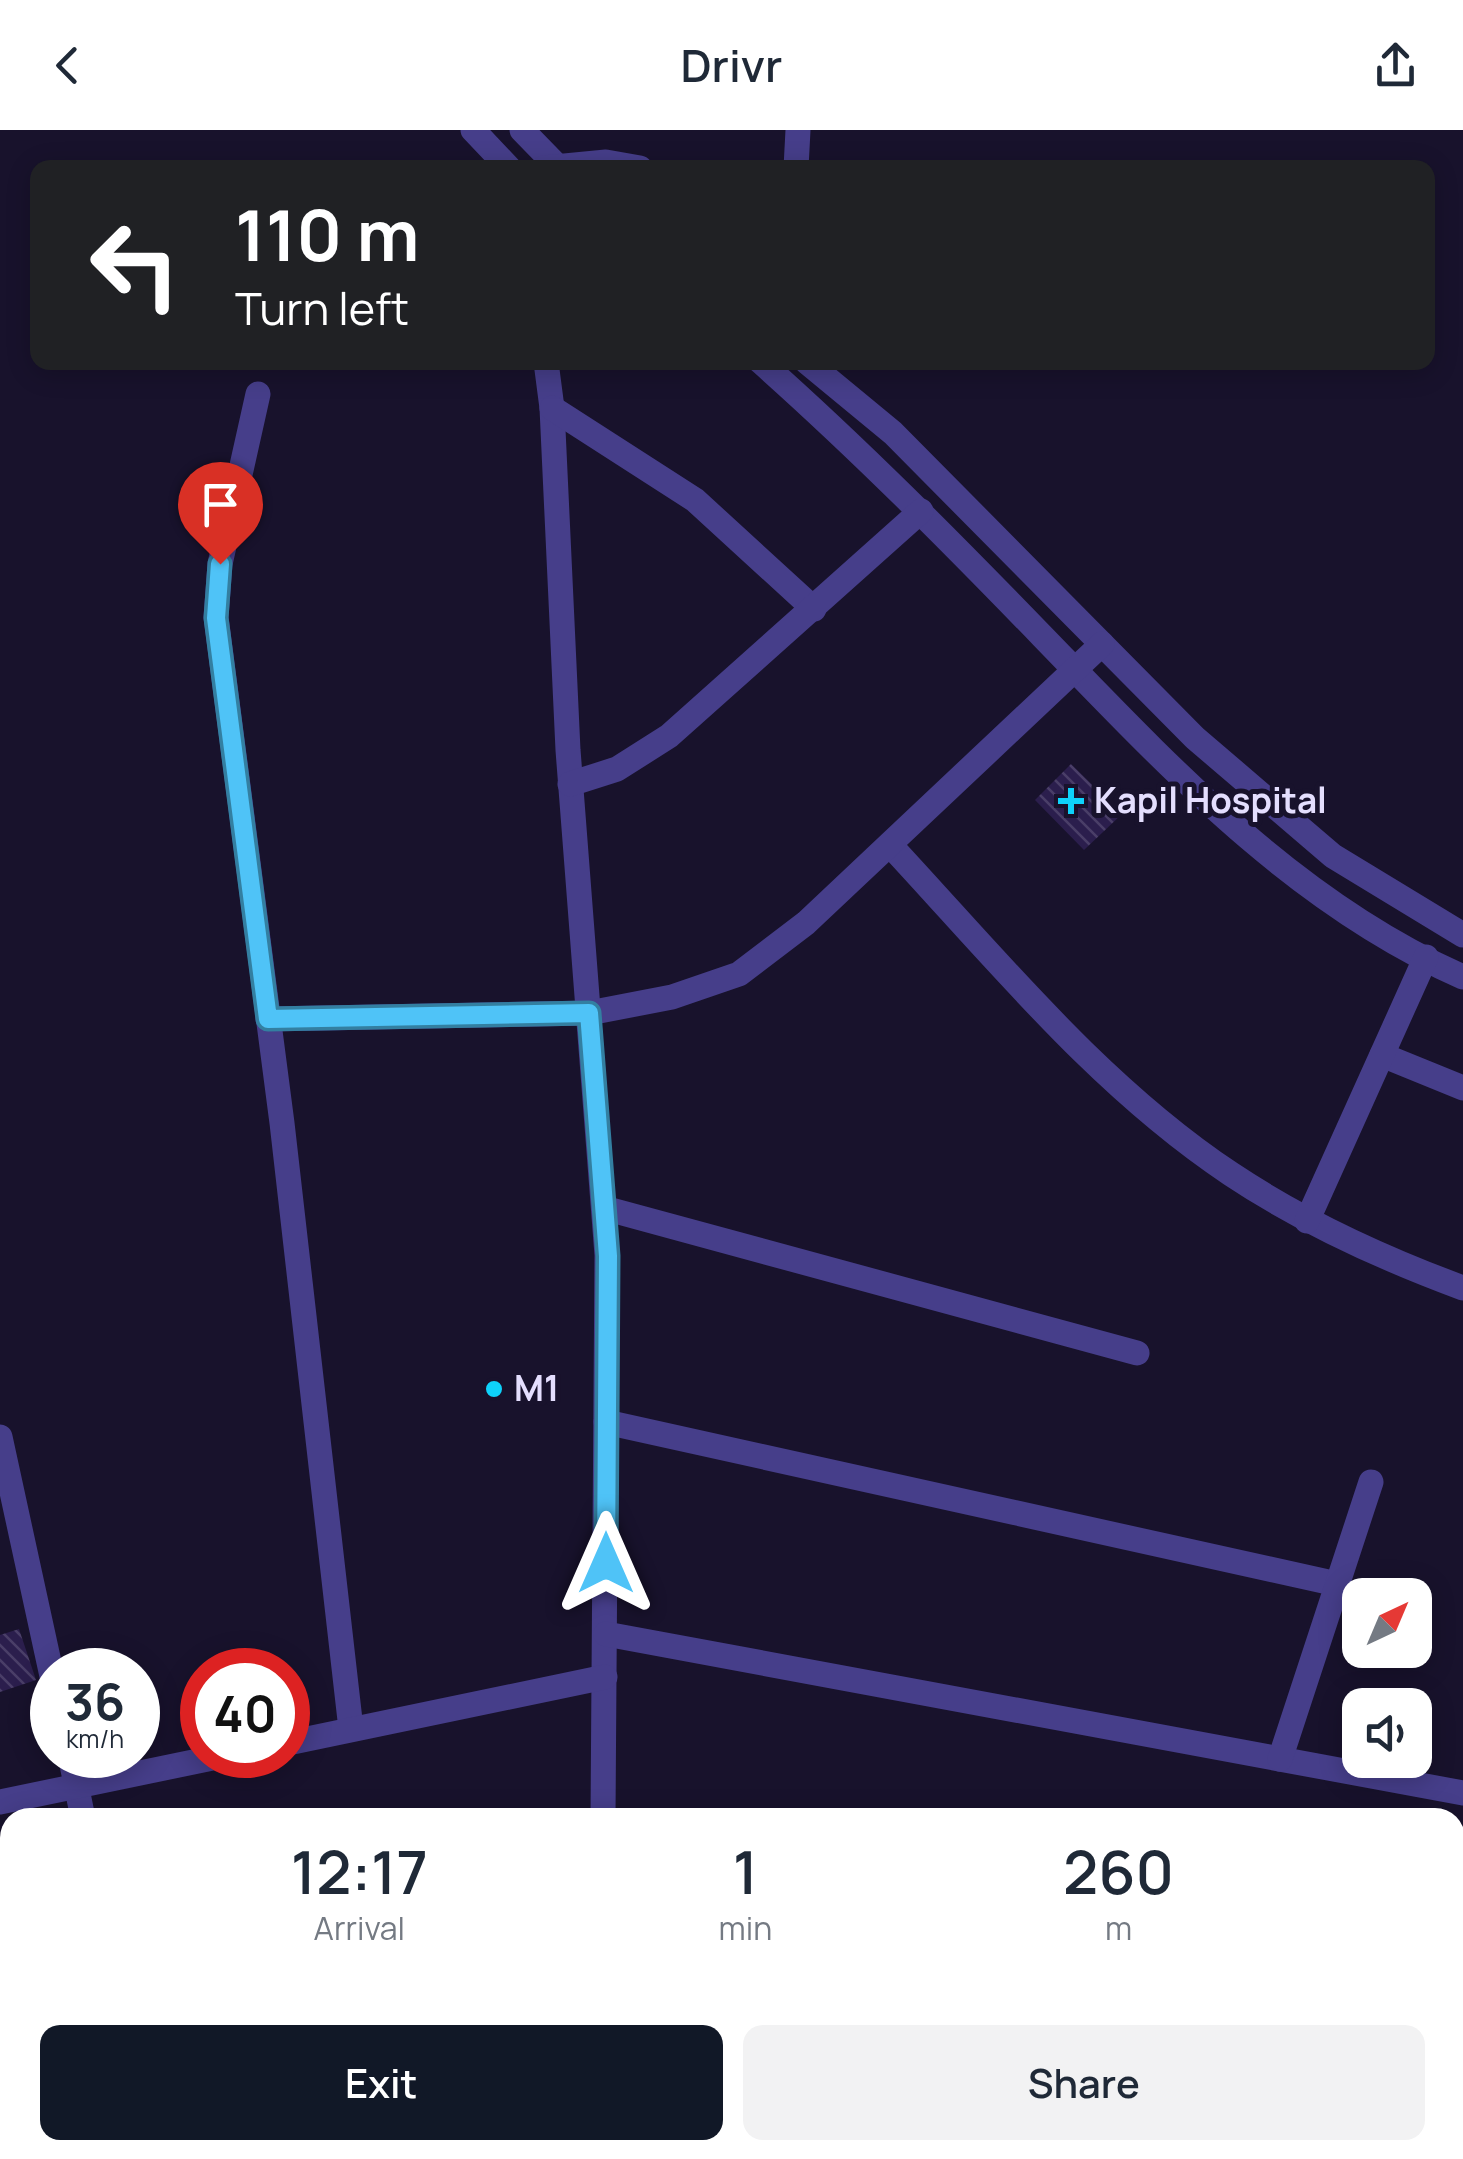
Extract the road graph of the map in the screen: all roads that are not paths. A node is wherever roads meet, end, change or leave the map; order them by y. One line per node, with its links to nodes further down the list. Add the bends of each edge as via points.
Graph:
1 (473, 130): 5 (street)
2 (509, 130): 6 (street)
3 (522, 130): 7 (street)
4 (798, 130): 8 (street)
5 (504, 160)
6 (511, 160)
7 (548, 160)
8 (796, 160)
9 (547, 370): 13 (street)
10 (770, 370): 14 (street)
11 (817, 370): 16 (street, via 894,433)
12 (258, 394): 24 (street, via 215,596)
13 (552, 408): 15 (street, via 694,500); 18 (street)
14 (921, 511): 15 (street); 17 (street)
15 (814, 609): 18 (street, via 657,745 617,769)
16 (1102, 644): 17 (street); 20 (street, via 1195,738 1333,856)
17 (1074, 669): 19 (street); 21 (street, via 1162,760 1308,890)
18 (570, 784): 23 (street)
19 (891, 846): 23 (street, via 740,974); 28 (street, via 1109,1074 1228,1172)
20 (1463, 935)
21 (1426, 957): 22 (street); 25 (street)
22 (1463, 977)
23 (589, 1013): 24 (street); 27 (street)
24 (268, 1019): 38 (street)
25 (1382, 1055): 26 (street); 28 (street)
26 (1463, 1088)
27 (604, 1208): 30 (street); 31 (street)
28 (1307, 1221): 29 (street)
29 (1463, 1288)
30 (1137, 1353)
31 (606, 1422): 34 (street); 35 (street)
32 (0, 1437): 36 (street)
33 (1371, 1482): 34 (street)
34 (1337, 1584): 40 (street)
35 (606, 1634): 37 (street); 40 (street)
36 (46, 1648)
37 (605, 1677): 38 (street); 47 (street)
38 (351, 1730): 39 (street)
39 (310, 1738)
40 (1280, 1759): 44 (street)
41 (180, 1765): 43 (street)
42 (74, 1778): 43 (street)
43 (76, 1786): 45 (street); 46 (street)
44 (1463, 1793)
45 (0, 1802)
46 (82, 1808)
47 (603, 1808)

